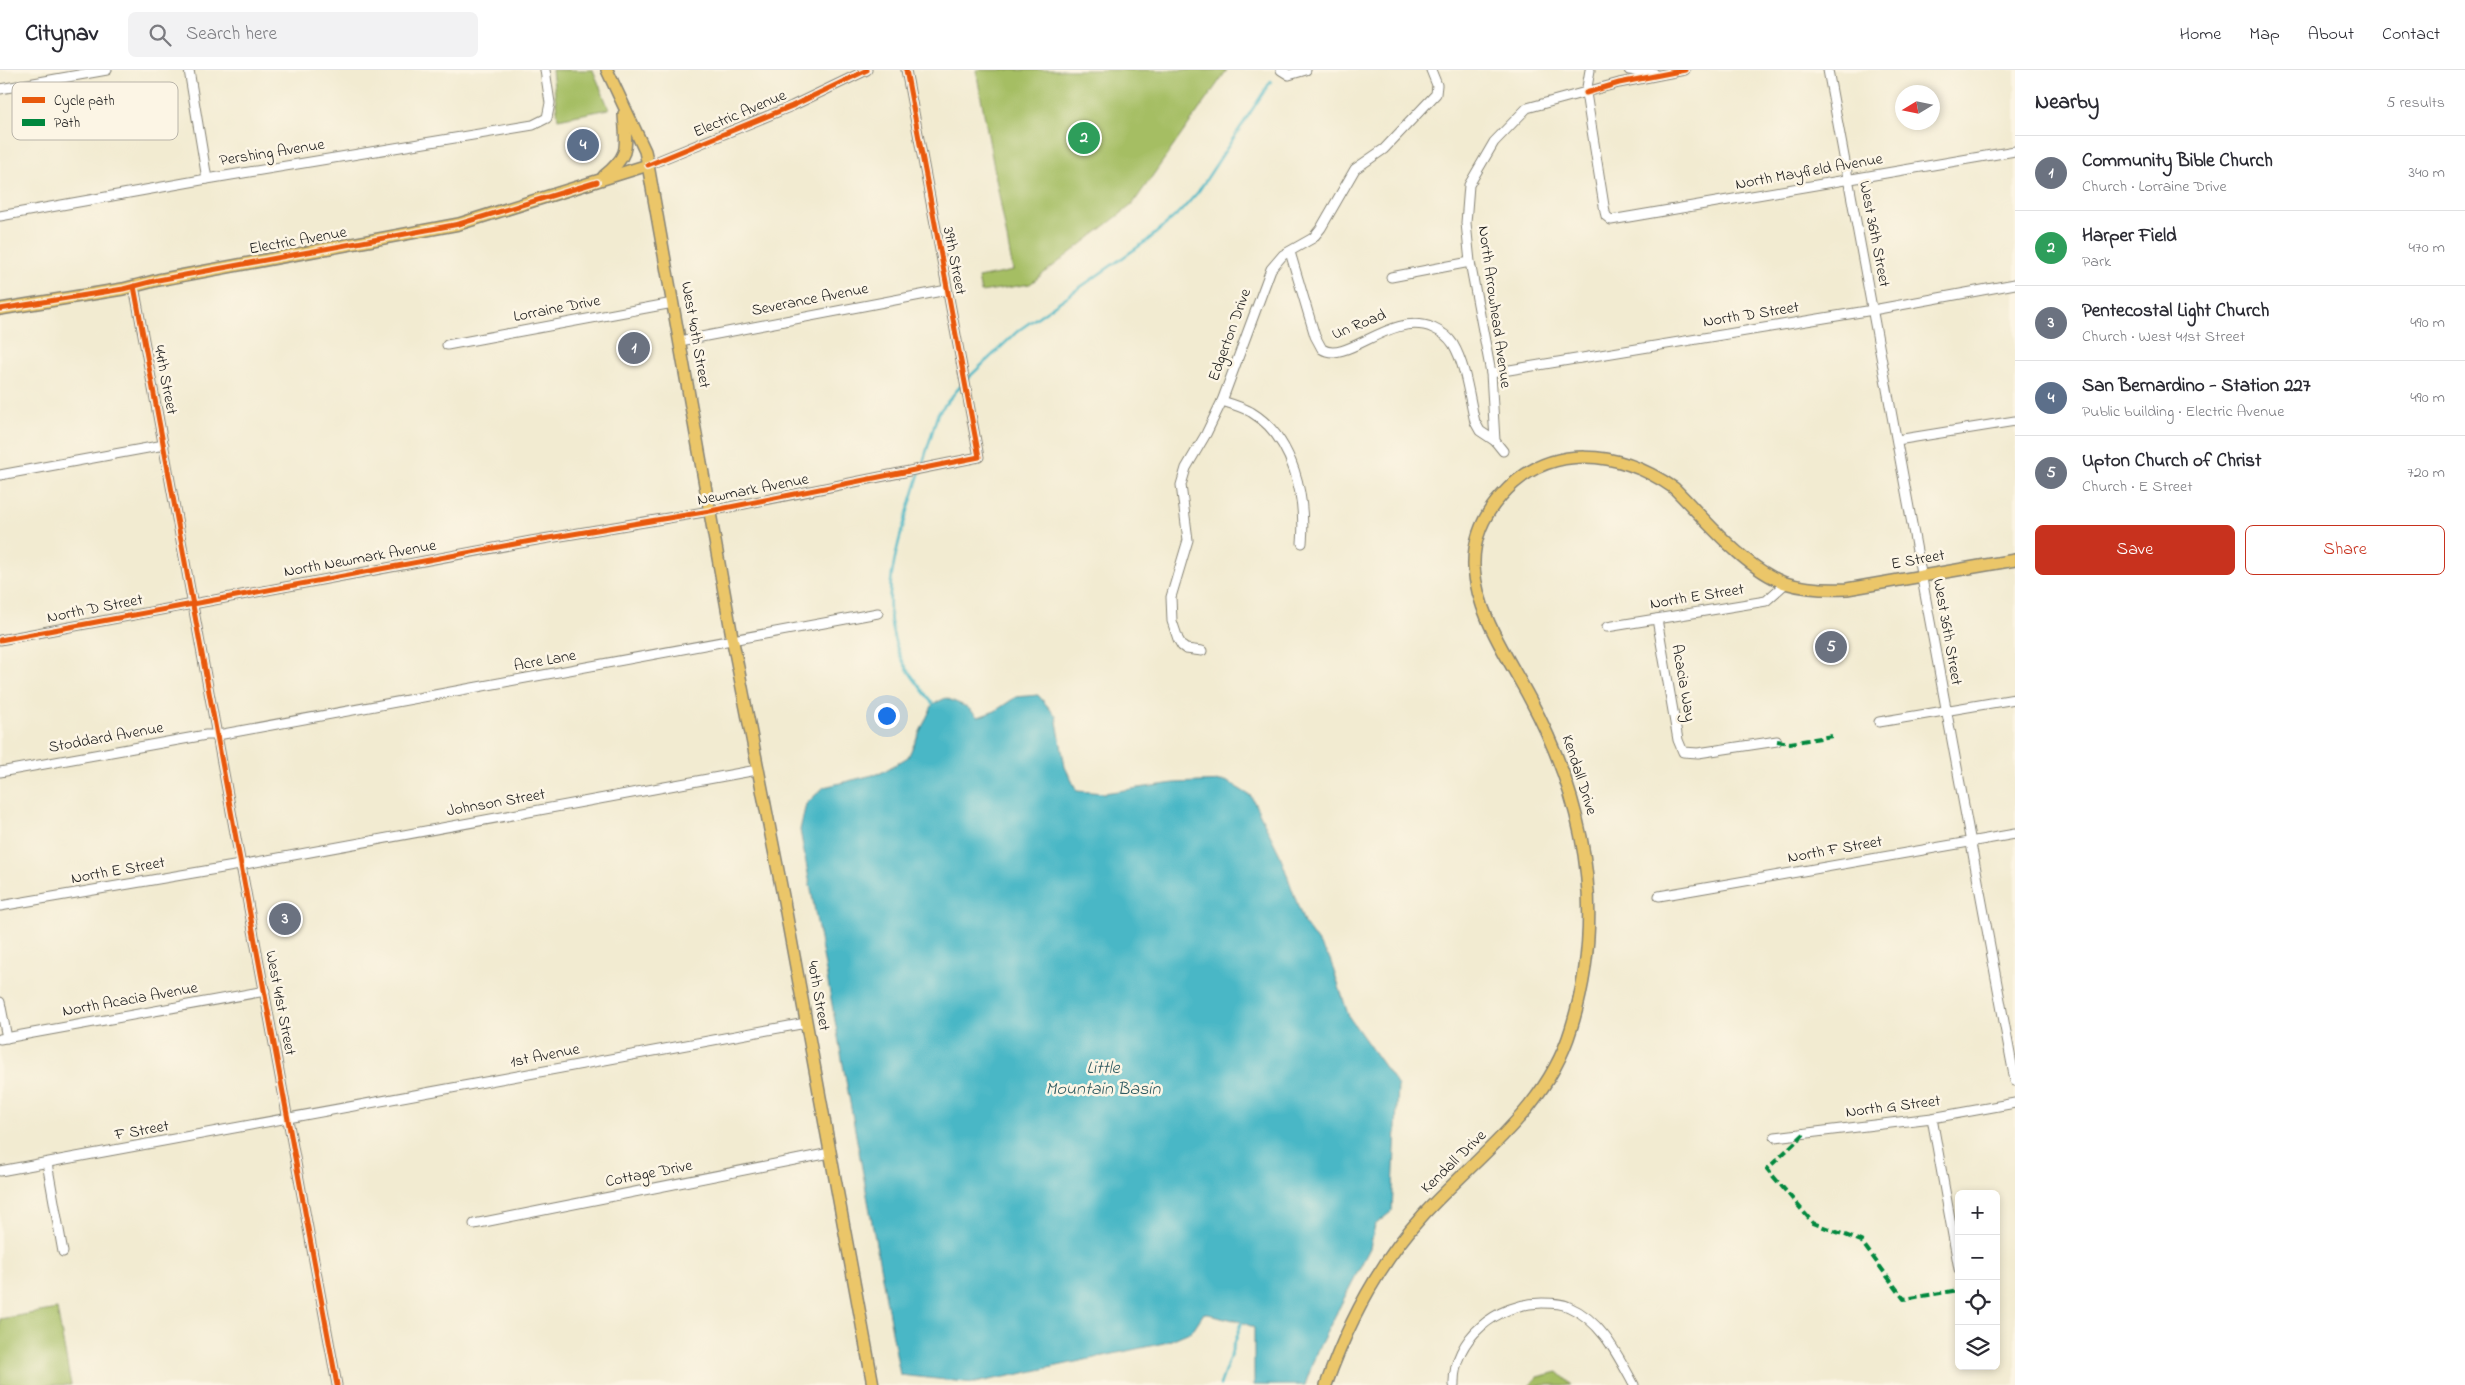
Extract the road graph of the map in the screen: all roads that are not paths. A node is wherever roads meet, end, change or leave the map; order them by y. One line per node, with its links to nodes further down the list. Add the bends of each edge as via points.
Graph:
1 (107, 70): 15 (street)
2 (189, 70): 20 (street)
3 (545, 70): 20 (street, Pershing Avenue, via 550,103 547,118 534,126)
4 (607, 70): 17 (main road, West 40th Street)
5 (866, 70): 19 (street, Electric Avenue, via 792,106)
6 (906, 70): 29 (street, 39th Street)
7 (1281, 70): 8 (street, via 1290,75)
8 (1306, 70)
9 (1431, 70): 24 (street, Edgerton Drive, via 1437,85 1436,94 1384,149 1354,169 1321,228 1303,246)
10 (1590, 70): 16 (street)
11 (1629, 70): 14 (street)
12 (1685, 70): 14 (street, North Arrowhead Avenue)
13 (1828, 70): 21 (street, West 36th Street)
14 (1662, 74): 16 (street, North Arrowhead Avenue)
15 (39, 82)
16 (1586, 93): 21 (street, North Mayfield Avenue, via 1608,219); 25 (street, North Arrowhead Avenue, via 1527,108 1494,142 1470,185 1466,223)
17 (623, 106): 19 (main road, West 40th Street, via 645,150); 22 (main road, via 625,154 619,164)
18 (2015, 151): 21 (street, North Mayfield Avenue)
19 (648, 165): 22 (main road, Electric Avenue); 30 (main road, West 40th Street)
20 (207, 178): 23 (street, Pershing Avenue)
21 (1848, 180): 32 (street, West 36th Street)
22 (597, 182): 28 (main road, Electric Avenue, via 459,224)
23 (0, 216)
24 (1290, 252): 36 (street, Edgerton Drive, via 1276,261 1271,269); 39 (street, Un Road, via 1315,336 1322,349 1330,352 1347,349 1400,324 1425,325 1445,333 1455,347 1475,422 1480,431)
25 (1470, 262): 26 (street); 35 (street, North Arrowhead Avenue)
26 (1391, 277)
27 (2015, 284): 32 (street, North D Street)
28 (134, 286): 31 (main road, Electric Avenue); 40 (street, 44th Street)
29 (947, 290): 33 (street, Severance Avenue); 42 (street, 39th Street)
30 (673, 303): 33 (main road, West 40th Street); 34 (street, Lorraine Drive)
31 (0, 309)
32 (1873, 310): 35 (street, North D Street); 38 (street, West 36th Street)
33 (680, 341): 45 (main road, West 40th Street)
34 (447, 345)
35 (1491, 373): 39 (street, North Arrowhead Avenue)
36 (1222, 401): 47 (street, via 1251,412 1275,434 1285,450 1297,479 1304,523); 59 (street, Edgerton Drive, via 1183,477 1181,496 1188,540 1171,597 1172,621 1178,639 1186,649)
37 (2015, 421): 38 (street)
38 (1897, 440): 49 (street, West 36th Street)
39 (1494, 441): 41 (street)
40 (164, 445): 43 (street); 44 (street, 44th Street)
41 (1503, 451)
42 (979, 457): 45 (street, Newmark Avenue)
43 (0, 475)
44 (171, 478): 52 (street, West 41st Street)
45 (710, 511): 46 (street, Newmark Avenue); 53 (main road, West 40th Street)
46 (531, 541): 52 (street, North Newmark Avenue)
47 (1302, 543)
48 (2015, 560): 49 (main road, E Street)
49 (1922, 575): 51 (main road, E Street); 61 (street, West 36th Street)
50 (1786, 583): 51 (main road, Kendall Drive); 55 (street, North E Street, via 1766,601); 89 (main road, Kendall Drive, via 1752,563 1674,488 1632,465 1607,458 1562,460 1529,471 1506,491 1482,522 1474,551 1479,596 1487,619 1552,742 1577,818 1587,884 1584,976 1570,1032 1548,1080 1516,1122 1405,1237 1373,1284 1344,1336)
51 (1826, 590)
52 (194, 603): 57 (street, North D Street); 63 (street, West 41st Street)
53 (728, 613): 58 (main road, 40th Street)
54 (878, 613): 58 (street, Acre Lane)
55 (1656, 619): 56 (street, North E Street); 64 (street, Acacia Way, via 1678,740 1683,752 1698,754)
56 (1607, 627)
57 (0, 640)
58 (733, 642): 63 (street, Acre Lane); 65 (main road, 40th Street)
59 (1202, 651)
60 (2015, 699): 61 (street)
61 (1947, 711): 62 (street); 68 (street, West 36th Street)
62 (1879, 722)
63 (218, 735): 66 (street, Stoddard Avenue); 69 (street, West 41st Street)
64 (1778, 741)
65 (757, 770): 69 (street, Johnson Street); 74 (main road, 40th Street, via 784,896)
66 (0, 772)
67 (2015, 834): 68 (street, North F Street)
68 (1971, 842): 70 (street, North F Street); 76 (street, West 36th Street)
69 (240, 865): 71 (street, North E Street); 72 (street, West 41st Street)
70 (1659, 896)
71 (0, 906)
72 (265, 991): 75 (street, North Acacia Avenue); 79 (street, West 41st Street)
73 (0, 1002): 75 (street)
74 (806, 1023): 79 (street, 1st Avenue); 81 (main road, 40th Street)
75 (3, 1039)
76 (2015, 1082)
77 (2015, 1103): 78 (street, North G Street)
78 (1932, 1118): 80 (street, North G Street); 85 (street)
79 (289, 1120): 82 (street, F Street); 87 (street, West 41st Street)
80 (1775, 1137)
81 (830, 1153): 84 (street, Cottage Drive); 88 (main road, 40th Street)
82 (47, 1163): 83 (street, F Street); 86 (street)
83 (0, 1172)
84 (474, 1224)
85 (1955, 1247)
86 (63, 1252)
87 (338, 1385)
88 (873, 1385)
89 (1326, 1385)
90 (1454, 1385): 91 (street, via 1459,1354 1470,1338 1484,1323 1507,1309 1530,1303 1568,1306 1599,1327)
91 (1634, 1385)

